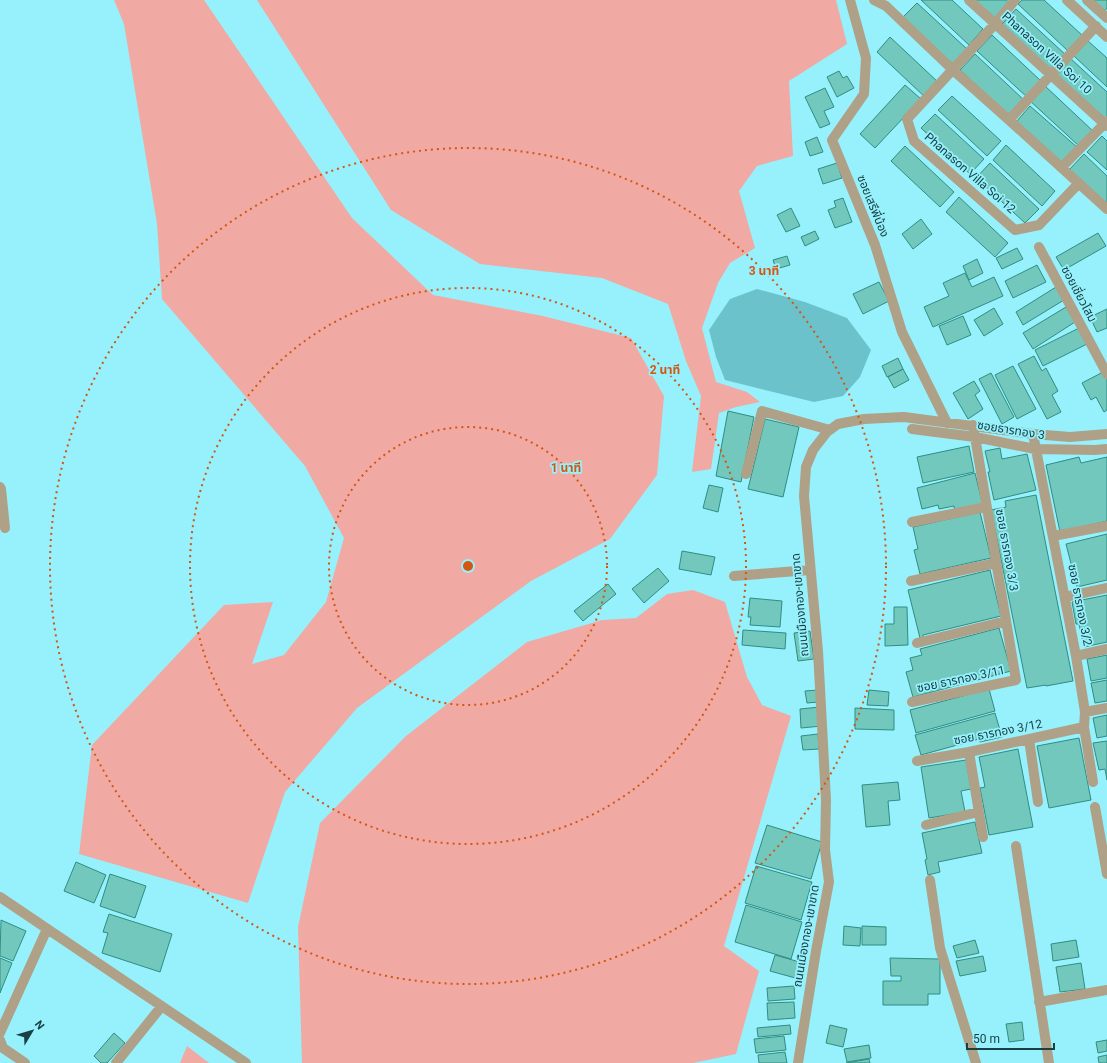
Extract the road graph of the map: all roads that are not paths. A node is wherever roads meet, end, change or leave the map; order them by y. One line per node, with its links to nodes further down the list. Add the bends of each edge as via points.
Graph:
1 (850, 0): 21 (street, ซอยเสรีพี่น้อง, via 866,58 864,94 832,140 875,246 902,332)
2 (874, 0): 7 (street)
3 (969, 0): 9 (street, Phanason Villa Soi 10)
4 (1015, 0): 9 (street)
5 (1067, 0): 10 (street)
6 (1087, 0): 8 (street)
7 (889, 3): 12 (street)
8 (1107, 18)
9 (995, 24): 12 (street); 13 (street, Phanason Villa Soi 10)
10 (1096, 26): 11 (street); 13 (street)
11 (1107, 37)
12 (953, 70): 14 (street); 17 (street, Phanason Villa Soi 12, via 907,119 914,141 1015,230 1039,225)
13 (1051, 75): 14 (street); 15 (street, Phanason Villa Soi 10)
14 (1009, 120): 16 (street)
15 (1106, 124): 16 (street)
16 (1062, 167): 17 (street)
17 (1079, 183): 18 (street)
18 (1107, 209)
19 (1039, 247): 20 (street, ซอยเชี่ยวโสม)
20 (1107, 374)
21 (947, 423): 22 (street, ถนนเมืองทอง-เขาขาด); 24 (street, ถนนเมืองทอง-เขาขาด, via 904,417 864,418 838,424)
22 (973, 425): 25 (street, ถนนเมืองทอง-เขาขาด); 27 (street, ซอย ธารทอง 3/3)
23 (912, 429): 27 (street, ซอยธารทอง 3)
24 (830, 430): 30 (street, via 762,411); 38 (street, ถนนเมืองทอง-เขาขาด, via 813,450 806,467 804,496)
25 (1032, 434): 26 (street, ถนนเมืองทอง-เขาขาด, via 1070,437); 28 (street, ซอย ธารทอง 3/2)
26 (1107, 434)
27 (975, 437): 28 (street, ซอยธารทอง 3); 32 (street, ซอย ธารทอง 3/3)
28 (1035, 449): 29 (street, ซอยธารทอง 3); 36 (street, ซอย ธารทอง 3/2)
29 (1107, 449)
30 (746, 474)
31 (0, 487): 35 (street)
32 (986, 508): 33 (street); 37 (street, ซอย ธารทอง 3/3)
33 (912, 522)
34 (1107, 526): 36 (street)
35 (5, 528)
36 (1053, 536): 42 (street, ซอย ธารทอง 3/2)
37 (996, 563): 40 (street); 43 (street, ซอย ธารทอง 3/3)
38 (810, 570): 39 (street); 74 (street, ถนนเมืองทอง-เขาขาด, via 819,667 826,800 825,850 829,882)
39 (734, 576)
40 (911, 581)
41 (1107, 588): 42 (street)
42 (1065, 597): 46 (street, ซอย ธารทอง 3/2)
43 (1006, 620): 44 (street); 47 (street, ซอย ธารทอง 3/3)
44 (917, 644)
45 (1107, 650): 46 (street)
46 (1076, 656): 50 (street, ซอย ธารทอง 3/2)
47 (1016, 680): 48 (street, ซอย ธารทอง 3/11)
48 (912, 702)
49 (1107, 708): 50 (street)
50 (1085, 712): 51 (street, ซอย ธารทอง 3/2)
51 (1084, 728): 52 (street, ซอย ธารทอง 3/12); 55 (street, ซอย ธารทอง 3/2)
52 (1029, 739): 53 (street, ซอย ธารทอง 3/12); 56 (street)
53 (969, 752): 54 (street, ซอย ธารทอง 3/12); 58 (street)
54 (917, 761)
55 (1093, 782)
56 (1038, 802)
57 (1094, 807): 62 (street)
58 (978, 812): 59 (street); 60 (street)
59 (926, 825)
60 (983, 837)
61 (1016, 846): 67 (street)
62 (1107, 874)
63 (930, 880): 75 (street, via 940,948)
64 (1, 900): 65 (street)
65 (47, 929): 68 (street); 69 (street)
66 (1107, 990): 67 (street)
67 (1039, 1002): 76 (street)
68 (162, 1007): 72 (street); 73 (street)
69 (0, 1033)
70 (0, 1040): 71 (street, via 3,1048)
71 (25, 1063)
72 (116, 1063)
73 (246, 1063)
74 (798, 1063)
75 (976, 1063)
76 (1049, 1063)

